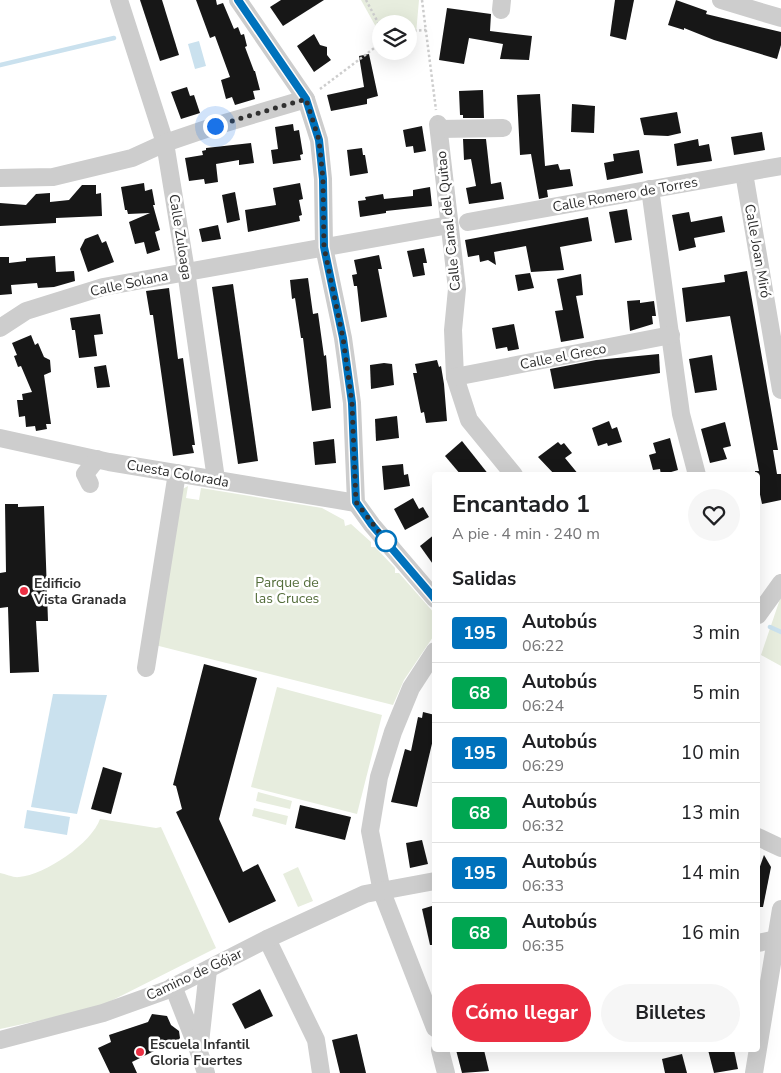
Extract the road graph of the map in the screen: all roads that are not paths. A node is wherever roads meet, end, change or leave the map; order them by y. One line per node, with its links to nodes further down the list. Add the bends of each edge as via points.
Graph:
1 (119, 0): 7 (street, Calle Zuloaga)
2 (238, 0): 5 (street)
3 (721, 0): 4 (street)
4 (781, 18)
5 (306, 99): 7 (street); 14 (street, via 319,140)
6 (503, 128): 13 (street, Calle Canal del Quitao, via 437,120)
7 (165, 143): 10 (street, via 132,158 53,177); 15 (street, Calle Zuloaga)
8 (781, 166): 9 (street, Calle Romero de Torres)
9 (744, 172): 11 (street, Calle Romero de Torres); 19 (street, Calle Joan Miró)
10 (0, 178)
11 (650, 189): 12 (street, Calle Romero de Torres); 17 (street)
12 (468, 222)
13 (449, 225): 14 (street); 18 (street, Calle Canal del Quitao, via 457,290 453,330)
14 (324, 247): 15 (street, Calle Solana); 27 (street, via 343,338 352,403)
15 (186, 271): 16 (street, Calle Solana, via 103,287 26,311); 25 (street, Calle Zuloaga)
16 (0, 328)
17 (671, 335): 18 (street, Calle el Greco); 23 (street, via 681,414)
18 (455, 376): 22 (street, Calle Canal del Quitao, via 468,420)
19 (781, 390)
20 (0, 438): 21 (street, Cuesta Colorada)
21 (97, 459): 24 (street, Cuesta Colorada); 26 (street, via 85,474)
22 (511, 472)
23 (696, 472)
24 (177, 473): 25 (street, Cuesta Colorada); 32 (street)
25 (216, 480): 27 (street, Cuesta Colorada)
26 (90, 484)
27 (356, 502): 29 (street)
28 (781, 584): 30 (street)
29 (432, 595)
30 (760, 611)
31 (432, 656): 36 (street, via 400,711 379,777 370,831)
32 (146, 668)
33 (760, 838): 34 (street)
34 (781, 848)
35 (432, 882): 36 (street, Camino de Gójar)
36 (382, 892): 38 (street, Camino de Gójar, via 365,894); 43 (street)
37 (781, 909): 39 (street)
38 (267, 939): 41 (street, Camino de Gójar); 52 (street, via 316,1040)
39 (776, 939): 40 (street); 46 (street)
40 (760, 943)
41 (208, 970): 42 (street, Camino de Gójar); 45 (street)
42 (173, 986): 44 (street); 47 (street, Camino de Gójar, via 103,1014)
43 (432, 1016)
44 (185, 1018): 45 (street, via 191,1022); 48 (street)
45 (203, 1022): 48 (street)
46 (760, 1036)
47 (0, 1040)
48 (199, 1052): 51 (street)
49 (441, 1052): 53 (street)
50 (757, 1052): 54 (street)
51 (206, 1073)
52 (321, 1073)
53 (446, 1073)
54 (754, 1073)

